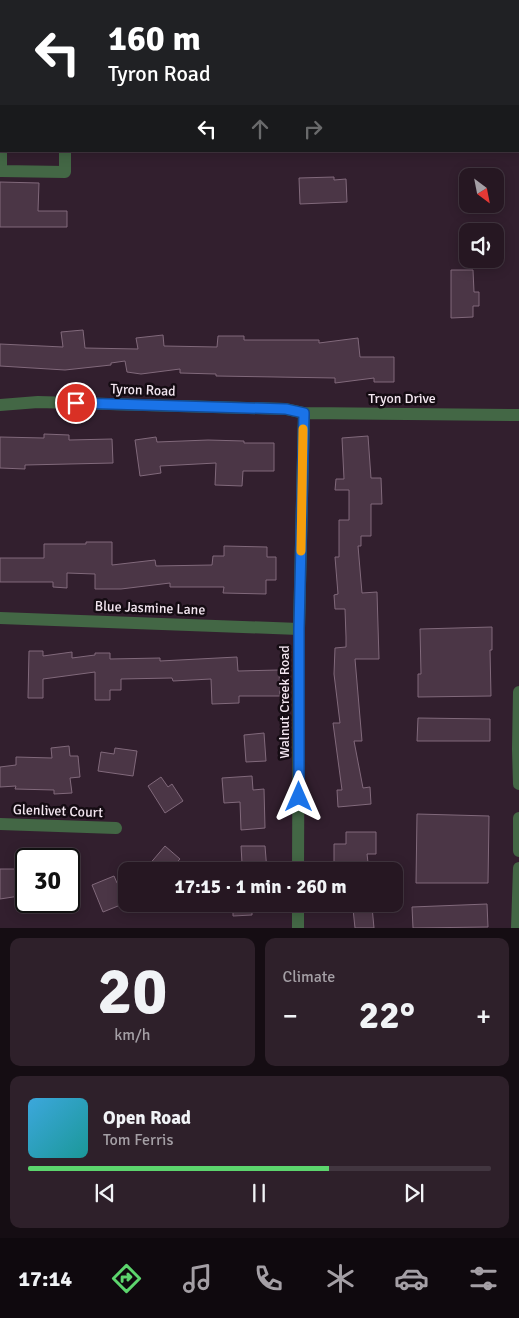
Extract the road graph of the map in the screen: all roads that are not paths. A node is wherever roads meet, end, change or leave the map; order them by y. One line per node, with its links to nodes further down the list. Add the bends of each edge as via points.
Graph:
1 (1, 152): 2 (street, via 1,171 65,172)
2 (65, 152)
3 (0, 405): 4 (street, Tyron Road, via 38,402)
4 (286, 409): 5 (street, Tryon Drive)
5 (304, 413): 6 (street, Tryon Drive); 8 (street, Walnut Creek Road)
6 (519, 415)
7 (0, 618): 8 (street, Blue Jasmine Lane)
8 (299, 629): 17 (street, Walnut Creek Road)
9 (519, 692): 10 (street)
10 (518, 749): 11 (street)
11 (519, 784)
12 (519, 818): 15 (street)
13 (0, 824): 14 (street, Glenlivet Court)
14 (116, 828)
15 (519, 830): 16 (street)
16 (519, 851)
17 (298, 862)
18 (519, 868): 21 (street)
19 (298, 912): 20 (street)
20 (298, 928)
21 (517, 928)

